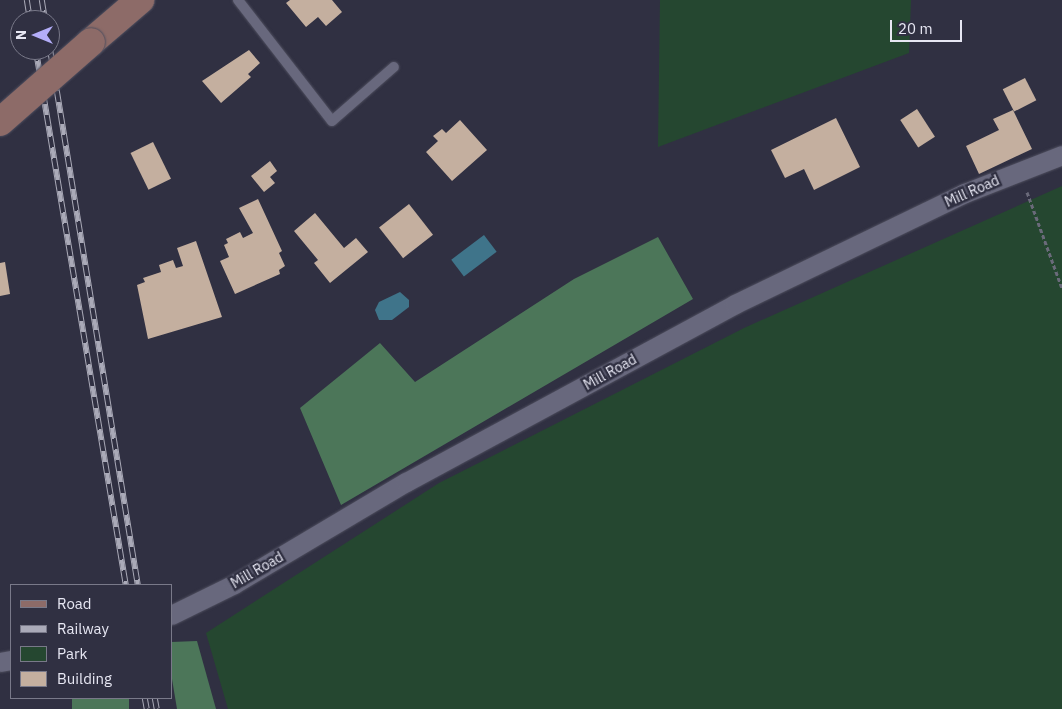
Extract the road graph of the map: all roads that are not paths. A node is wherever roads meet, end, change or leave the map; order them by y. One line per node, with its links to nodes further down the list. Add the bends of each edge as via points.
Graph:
1 (140, 0): 4 (street, bridge)
2 (238, 0): 3 (lane, via 332,122)
3 (394, 66)
4 (0, 122)
5 (1062, 155): 6 (street, Mill Road, via 965,193 735,304 406,482 234,584)
6 (172, 615)

